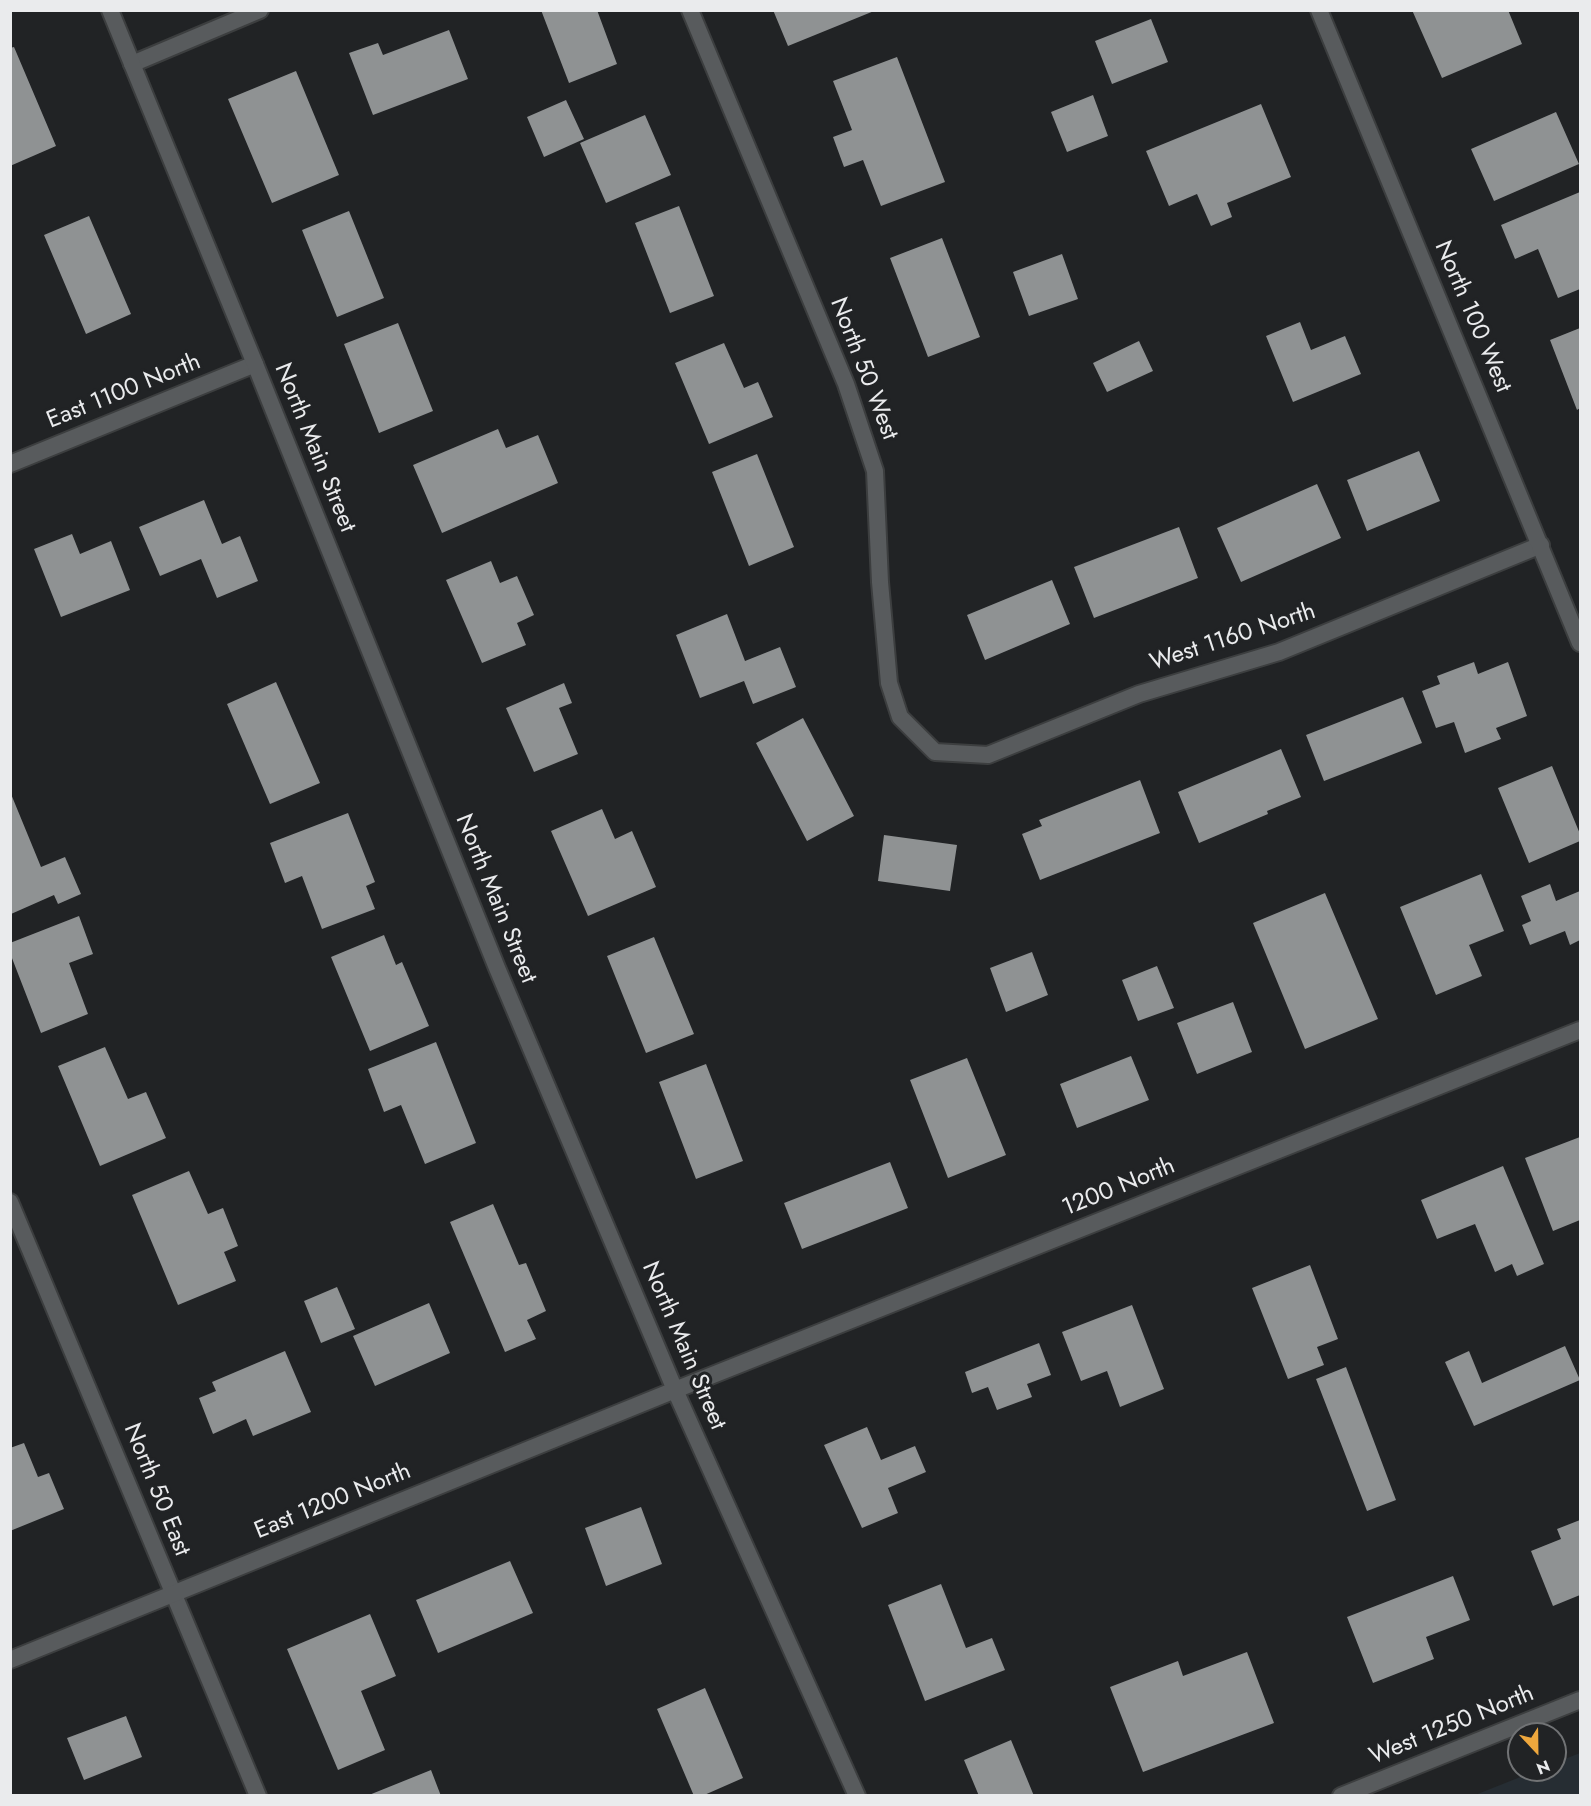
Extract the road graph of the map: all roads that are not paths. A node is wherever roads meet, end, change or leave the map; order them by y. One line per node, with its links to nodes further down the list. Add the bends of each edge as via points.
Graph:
1 (110, 10): 5 (street, North Main Street)
2 (260, 10): 5 (street)
3 (690, 10): 10 (street, North 50 West, via 857,416 875,471 890,683 900,717)
4 (1319, 10): 8 (street, North 100 West)
5 (132, 64): 6 (street, North Main Street)
6 (255, 364): 7 (street, East 1100 North); 13 (street, North Main Street, via 496,968)
7 (10, 464)
8 (1541, 545): 9 (street, North 100 West); 10 (street, West 1160 North, via 1279,652 1139,694 988,755)
9 (1581, 643)
10 (935, 752)
11 (1581, 1030): 13 (street, 1200 North)
12 (10, 1202): 14 (street, North 50 East)
13 (675, 1390): 14 (street, East 1200 North); 18 (street, North Main Street)
14 (172, 1593): 15 (street, East 1200 North); 17 (street, North 50 East)
15 (10, 1660)
16 (1581, 1700): 19 (street, West 1250 North)
17 (258, 1796)
18 (857, 1796)
19 (1341, 1796)

